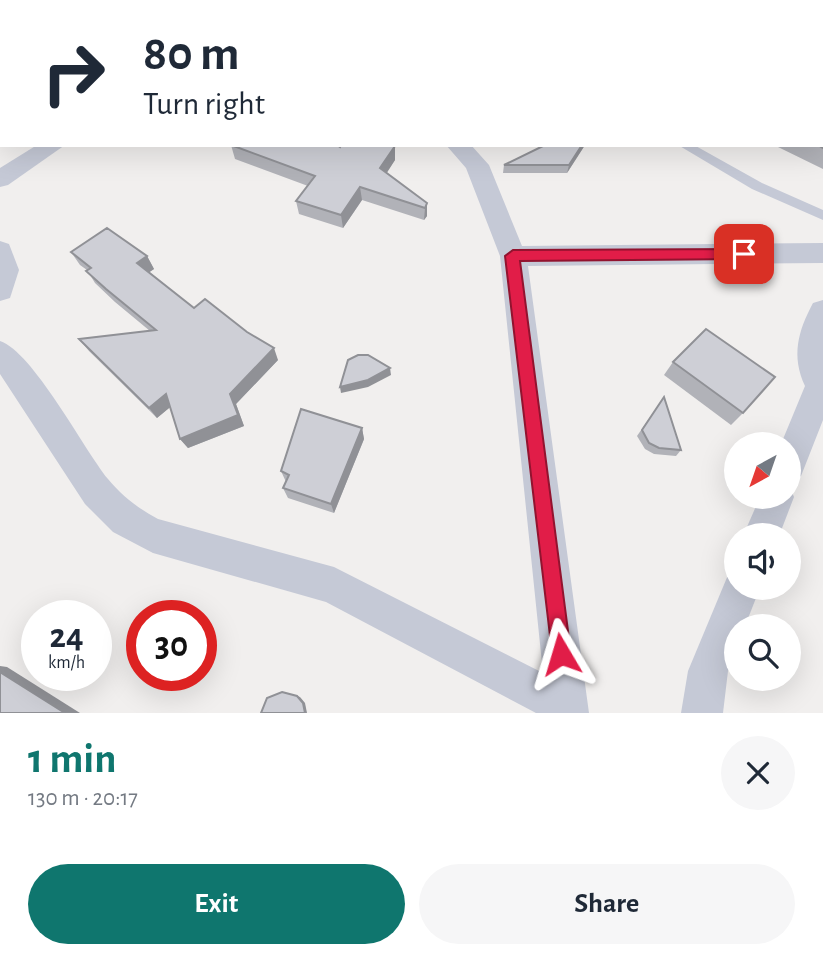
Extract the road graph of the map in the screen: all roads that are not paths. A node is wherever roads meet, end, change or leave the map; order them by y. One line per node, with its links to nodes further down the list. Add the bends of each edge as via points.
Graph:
1 (51, 147): 4 (street)
2 (459, 147): 8 (street, via 477,166)
3 (688, 147): 5 (lane, via 757,186)
4 (0, 179)
5 (823, 215)
6 (0, 251): 9 (street, via 6,262)
7 (823, 254): 8 (street)
8 (513, 256): 15 (street)
9 (0, 290)
10 (823, 312): 12 (street, via 811,340 809,364)
11 (0, 353): 15 (street, via 97,492 125,520 153,536 334,586)
12 (822, 386): 13 (street)
13 (802, 434)
14 (736, 600): 16 (street, via 708,671)
15 (568, 710)
16 (702, 713)

